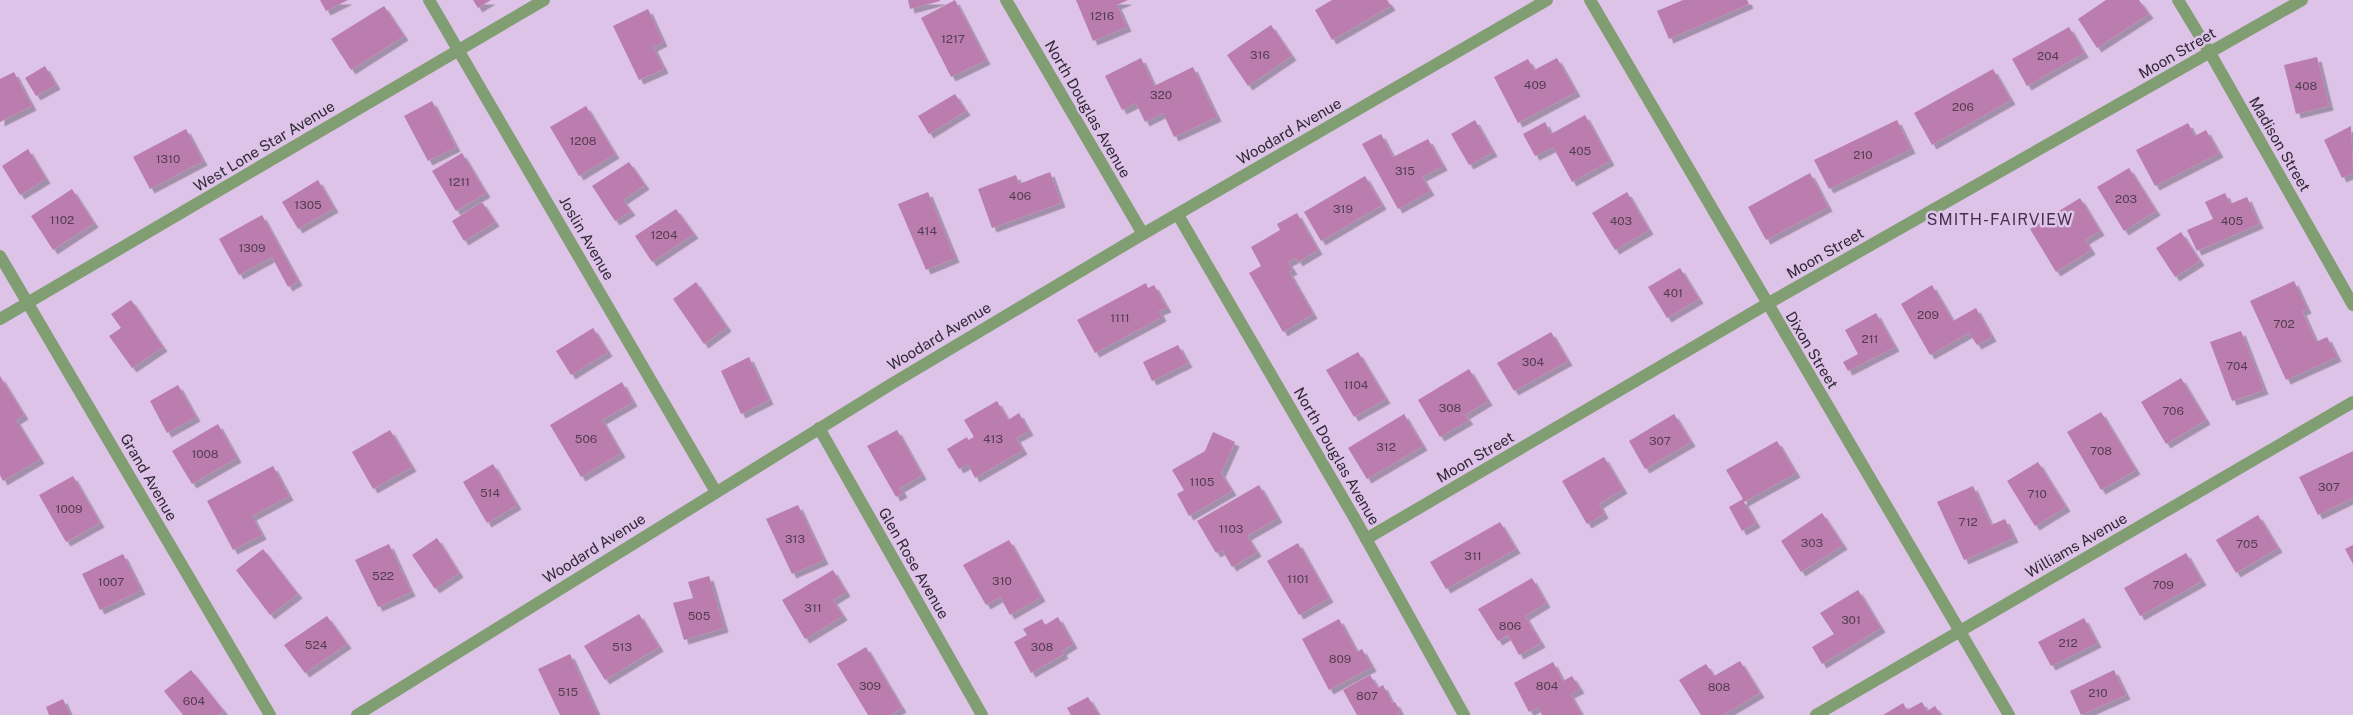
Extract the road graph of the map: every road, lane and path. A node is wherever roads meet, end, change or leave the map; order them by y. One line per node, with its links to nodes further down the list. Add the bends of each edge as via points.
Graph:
1 (429, 0): 8 (street, Joslin Avenue)
2 (544, 0): 8 (street, West Lone Star Avenue)
3 (1006, 0): 11 (street, North Douglas Avenue)
4 (1547, 0): 10 (street, Woodard Avenue)
5 (1590, 0): 14 (street, Dixon Street)
6 (2178, 0): 9 (street, Madison Street)
7 (2302, 0): 9 (street, Moon Street)
8 (458, 50): 13 (street, West Lone Star Avenue); 19 (street, Joslin Avenue)
9 (2210, 53): 14 (street, Moon Street); 15 (street, Madison Street)
10 (1178, 215): 11 (street, Woodard Avenue); 20 (street, North Douglas Avenue)
11 (1143, 234): 18 (street, Woodard Avenue)
12 (0, 256): 13 (street, Grand Avenue)
13 (28, 304): 16 (street, West Lone Star Avenue); 22 (street, Grand Avenue)
14 (1767, 304): 20 (street, Moon Street); 21 (street, Dixon Street)
15 (2353, 305)
16 (0, 319)
17 (2353, 402): 21 (street, Williams Avenue)
18 (819, 428): 19 (street, Woodard Avenue); 24 (street, Glen Rose Avenue)
19 (716, 492): 23 (street, Woodard Avenue)
20 (1366, 539): 25 (street, North Douglas Avenue)
21 (1960, 632): 26 (street, Williams Avenue); 27 (street, Dixon Street)
22 (270, 715)
23 (357, 715)
24 (982, 715)
25 (1464, 715)
26 (1816, 715)
27 (2009, 715)

